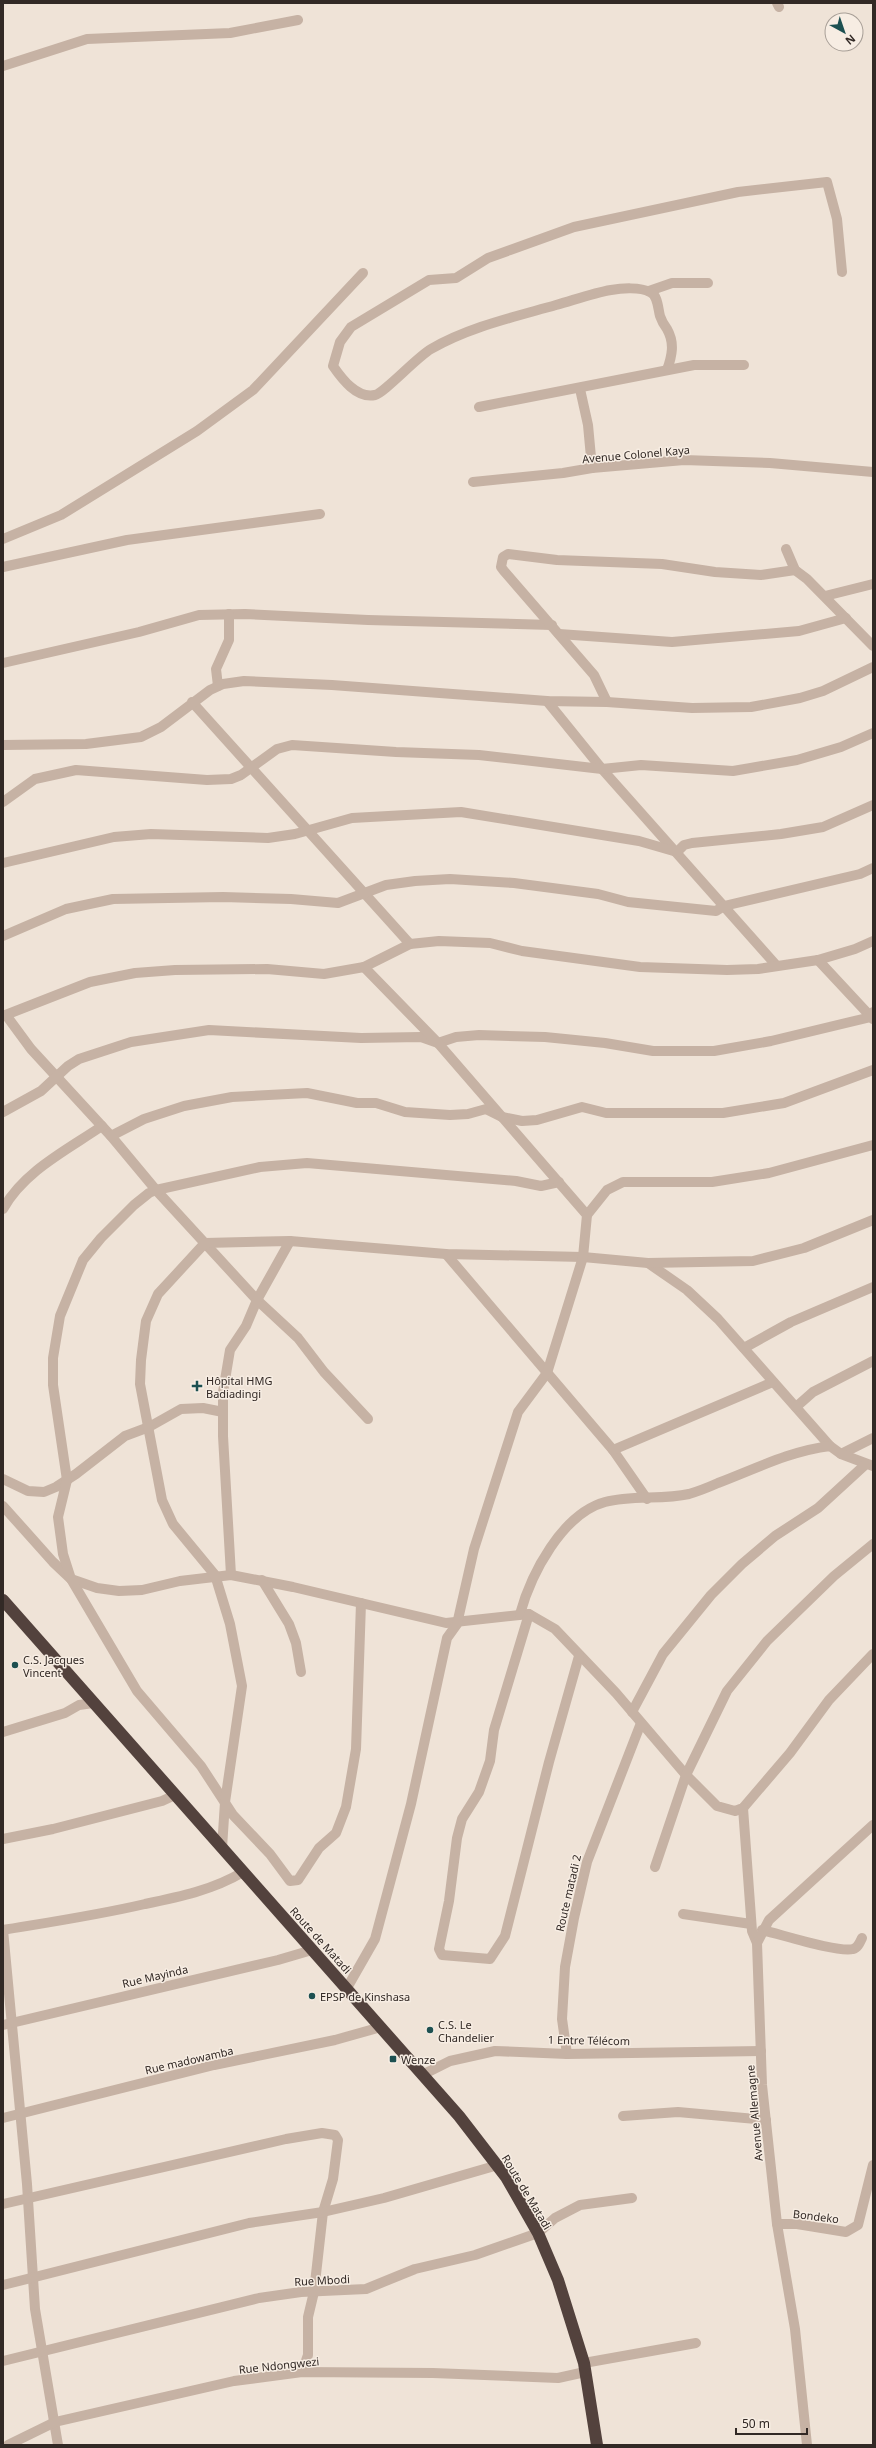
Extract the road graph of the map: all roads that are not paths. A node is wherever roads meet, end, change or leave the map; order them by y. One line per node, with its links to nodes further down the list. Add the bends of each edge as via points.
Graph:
1 (298, 20): 2 (street, via 230,33 87,39)
2 (3, 66)
3 (842, 272): 6 (street, via 837,219 827,182 738,192 574,228 488,258 456,278 429,280 351,327 340,342 333,366 344,382 364,396 377,395 430,349 491,324 611,290)
4 (363, 274): 15 (street, via 247,395 197,431 61,515)
5 (708, 283): 6 (street, via 672,283)
6 (649, 291): 8 (street, via 655,297 662,322 670,337 673,354)
7 (744, 365): 8 (street, via 694,365)
8 (666, 370): 9 (street)
9 (580, 389): 10 (street); 11 (street, via 588,425)
10 (480, 407)
11 (592, 468): 12 (street, Avenue Colonel Kaya, via 684,460 770,463); 13 (street, Avenue Colonel Kaya)
12 (873, 472)
13 (474, 482)
14 (320, 514): 17 (street, via 127,540)
15 (3, 539)
16 (786, 549): 18 (street)
17 (3, 567)
18 (795, 570): 20 (street); 23 (street, via 761,575 715,572 662,564 557,560 508,554 503,557 501,567)
19 (873, 584): 20 (street)
20 (825, 596): 22 (street)
21 (229, 614): 23 (street); 26 (street, via 198,615 139,632); 28 (street, via 229,640 216,669)
22 (846, 618): 24 (street, via 799,631 694,640 621,639); 25 (street)
23 (552, 625): 24 (street)
24 (559, 634): 31 (street, via 594,675)
25 (873, 646)
26 (3, 662)
27 (873, 667): 31 (street, via 806,696 751,707 692,708)
28 (218, 686): 29 (street, via 244,681 332,685); 30 (street)
29 (547, 701): 31 (street); 35 (street)
30 (192, 702): 33 (street, via 161,726 141,737 86,744); 34 (street)
31 (607, 702)
32 (873, 733): 35 (street, via 841,747 758,768 733,771 641,765)
33 (3, 745)
34 (252, 768): 35 (street, via 277,749 292,745 313,745 479,755); 36 (street, via 231,779 207,780 76,770 36,779); 38 (street)
35 (602, 769): 39 (street)
36 (3, 802)
37 (873, 805): 39 (street, via 823,827 692,843 684,845)
38 (307, 830): 39 (street, via 352,818 461,812 640,841); 40 (street, via 268,838 151,834 114,836); 42 (street)
39 (677, 852): 43 (street)
40 (3, 863)
41 (873, 868): 43 (street, via 860,874)
42 (365, 894): 43 (street, via 386,885 450,879 514,883 598,894 628,902 716,911); 44 (street, via 338,903 291,899 113,899 66,909); 46 (street)
43 (724, 906): 48 (street)
44 (3, 936)
45 (873, 941): 47 (street)
46 (410, 944): 48 (street, via 439,941 490,943 522,951 640,967 727,970 758,969); 49 (street)
47 (818, 960): 48 (street); 51 (street)
48 (776, 965)
49 (364, 967): 50 (street, via 324,974 267,969 135,973 90,982); 52 (street)
50 (4, 1016): 54 (street)
51 (872, 1016): 52 (street, via 771,1041 714,1051 653,1051 545,1037 479,1035)
52 (438, 1043): 54 (street, via 421,1037 361,1038 209,1030 131,1042 79,1058); 56 (street)
53 (873, 1070): 56 (street, via 784,1103 723,1113 606,1113 582,1107 537,1120)
54 (57, 1076): 55 (street, via 41,1091); 57 (street)
55 (3, 1112)
56 (502, 1117): 58 (street, via 486,1109 450,1115 405,1112 376,1103 357,1103 308,1093 232,1098 184,1106 144,1119); 60 (street)
57 (102, 1126): 58 (street); 62 (street, via 44,1165 14,1192)
58 (111, 1136): 61 (street)
59 (873, 1146): 63 (street, via 769,1173 712,1182 623,1182 607,1190)
60 (559, 1182): 61 (street, via 541,1186 508,1180 308,1163 260,1167); 63 (street)
61 (156, 1190): 66 (street); 86 (street, via 134,1205 83,1260 60,1316 53,1358 53,1385)
62 (3, 1209)
63 (587, 1215): 68 (street)
64 (873, 1220): 69 (street, via 804,1248 753,1261)
65 (290, 1241): 66 (street); 67 (street); 71 (street)
66 (205, 1243): 71 (street); 79 (street, via 158,1294 146,1321 140,1384)
67 (446, 1254): 68 (street); 74 (street)
68 (583, 1257): 69 (street); 74 (street)
69 (648, 1262): 72 (street, via 687,1290)
70 (873, 1287): 72 (street, via 791,1322)
71 (257, 1300): 77 (street, via 246,1326 230,1350 223,1392); 78 (street, via 298,1338 324,1372)
72 (744, 1348): 75 (street)
73 (873, 1361): 76 (street, via 813,1392)
74 (547, 1373): 82 (street); 97 (street, via 518,1412 474,1549)
75 (773, 1382): 76 (street); 82 (street)
76 (796, 1407): 81 (street)
77 (223, 1412): 79 (street, via 203,1408 181,1409); 91 (street)
78 (368, 1419)
79 (149, 1427): 86 (street, via 125,1436); 90 (street, via 162,1500 167,1512 173,1524)
80 (873, 1438): 83 (street)
81 (830, 1446): 83 (street); 87 (street, via 789,1454 690,1494)
82 (613, 1450): 87 (street)
83 (841, 1454): 84 (street)
84 (869, 1465): 102 (street, via 818,1508 753,1554 711,1595 663,1654)
85 (3, 1478): 86 (street, via 28,1491 44,1492)
86 (67, 1480): 92 (street, via 58,1516 63,1554)
87 (647, 1499): 96 (street, via 604,1502 565,1528 551,1547 526,1594)
88 (3, 1506): 92 (street)
89 (873, 1544): 105 (street, via 834,1576 767,1641 731,1685 715,1711)
90 (215, 1575): 91 (street); 92 (street, via 142,1590 119,1591 97,1588); 107 (street, via 230,1624 242,1686)
91 (231, 1575): 93 (street)
92 (71, 1579): 107 (street, via 137,1692 201,1766)
93 (262, 1580): 95 (street); 100 (street, via 289,1624 296,1643)
94 (3, 1600): 101 (highway, Route de Matadi)
95 (361, 1603): 97 (street); 107 (street, via 356,1749 346,1807 336,1833 319,1848 298,1880 290,1881)
96 (524, 1614): 97 (street); 99 (street, via 555,1629); 99 (street, via 494,1730 490,1761 479,1792 462,1818 457,1838 449,1902 439,1949 442,1955 490,1959 505,1936)
97 (457, 1624): 121 (street, via 447,1638 411,1804 375,1939)
98 (873, 1654): 108 (street, via 829,1700 790,1753)
99 (579, 1656): 102 (street)
100 (301, 1672)
101 (93, 1703): 104 (street); 106 (highway, Route de Matadi)
102 (632, 1712): 103 (street)
103 (641, 1723): 105 (street); 125 (street, Route matadi 2, via 586,1862 566,1967 562,2019)
104 (3, 1732)
105 (686, 1775): 108 (street, via 718,1806 736,1811); 112 (street)
106 (175, 1795): 110 (street, via 162,1801 61,1827); 111 (highway, Route de Matadi)
107 (225, 1802): 111 (street)
108 (743, 1808): 115 (street)
109 (873, 1825): 117 (street, Avenue Allemagne)
110 (3, 1838)
111 (222, 1848): 113 (highway, Route de Matadi)
112 (655, 1867)
113 (243, 1872): 116 (street, via 225,1883 188,1895 100,1914); 120 (highway, Route de Matadi)
114 (683, 1914): 115 (street)
115 (752, 1924): 119 (street)
116 (3, 1930): 122 (street)
117 (762, 1930): 118 (street, via 850,1950 858,1946); 119 (street, Avenue Allemagne)
118 (862, 1938)
119 (757, 1943): 124 (street, Avenue Allemagne)
120 (312, 1950): 121 (highway, Route de Matadi); 122 (street, Rue Mayinda)
121 (347, 1988): 123 (highway, Route de Matadi)
122 (8, 2024): 127 (street)
123 (381, 2027): 126 (highway, Route de Matadi); 127 (street, Rue madowamba, via 335,2040 214,2065)
124 (761, 2051): 125 (street, 1 Entre Télécom); 130 (street, Avenue Allemagne)
125 (567, 2054): 126 (street, 1 Entre Télécom, via 495,2051 450,2061)
126 (422, 2076): 131 (highway, Route de Matadi, via 459,2116)
127 (20, 2114): 129 (street, Rue madowamba); 133 (street)
128 (623, 2116): 130 (street, via 678,2112)
129 (3, 2118)
130 (766, 2120): 137 (street, Avenue Allemagne)
131 (498, 2165): 136 (street, via 384,2198); 138 (highway, Route de Matadi)
132 (873, 2165): 137 (street, Bondeko, via 858,2226 853,2230 846,2232 797,2224)
133 (27, 2198): 135 (street); 136 (street, via 322,2133 335,2135 338,2140 333,2179); 139 (street)
134 (632, 2198): 138 (street, Rue Mbodi, via 580,2205 555,2218)
135 (3, 2204)
136 (323, 2212): 139 (street, via 249,2223); 141 (street)
137 (777, 2224): 151 (street, Avenue Allemagne, via 795,2328)
138 (538, 2233): 141 (street, Rue Mbodi, via 475,2255 415,2269 366,2289); 145 (highway, Route de Matadi, via 558,2280)
139 (33, 2278): 140 (street); 143 (street)
140 (3, 2286)
141 (314, 2292): 143 (street, Rue Mbodi, via 259,2298); 146 (street, via 308,2317 308,2356)
142 (696, 2343): 145 (street, Rue Ndongwezi)
143 (42, 2350): 144 (street, Rue Mbodi); 147 (street)
144 (3, 2361)
145 (584, 2368): 146 (street, Rue Ndongwezi, via 558,2378 433,2373); 150 (highway, Route de Matadi)
146 (302, 2372): 147 (street, Rue Ndongwezi, via 234,2381)
147 (55, 2422): 148 (street, Rue Ndongwezi); 149 (street)
148 (8, 2445)
149 (58, 2445)
150 (597, 2445)
151 (807, 2445)

